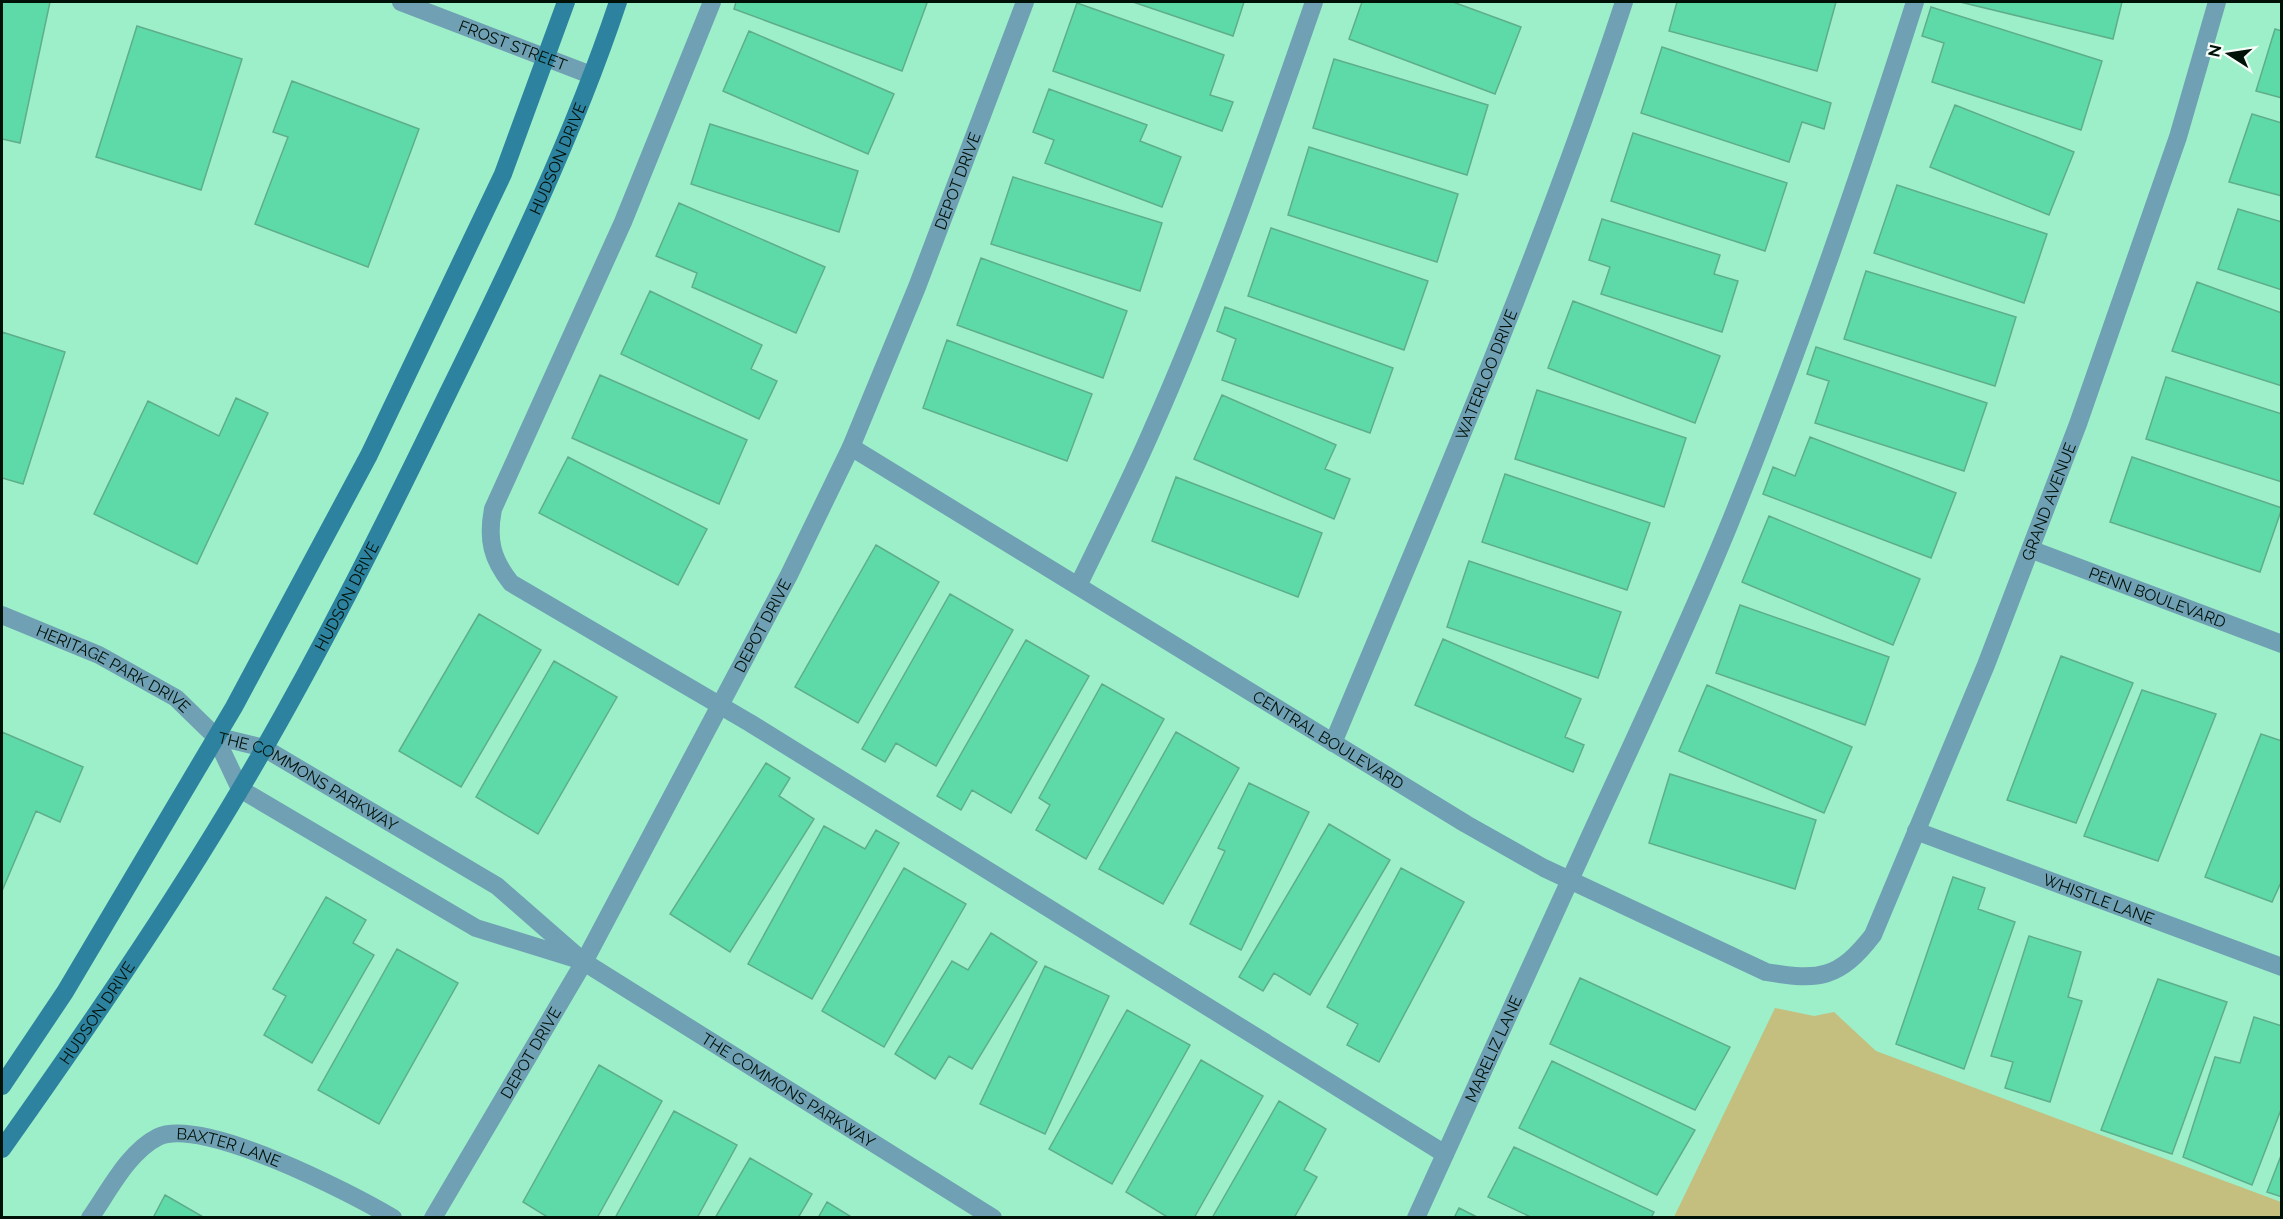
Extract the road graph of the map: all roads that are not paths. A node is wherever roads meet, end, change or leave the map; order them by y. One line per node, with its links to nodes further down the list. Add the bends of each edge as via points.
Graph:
1 (402, 2): 10 (street, FROST STREET)
2 (566, 2): 10 (street)
3 (618, 2): 11 (street, HUDSON DRIVE)
4 (712, 2): 17 (street, via 624,222 493,510 489,531 498,566 511,583)
5 (1025, 2): 12 (street, DEPOT DRIVE, via 917,287)
6 (1314, 2): 14 (street, via 1199,316 1152,431)
7 (1623, 2): 19 (street, WATERLOO DRIVE, via 1590,105 1528,272)
8 (1916, 2): 23 (street, MARELIZ LANE, via 1856,188 1788,375 1728,527)
9 (2217, 2): 13 (street, GRAND AVENUE, via 2174,148)
10 (547, 57): 11 (street, FROST STREET); 18 (street, via 503,174 369,455)
11 (591, 75): 20 (street, HUDSON DRIVE, via 524,237 376,541)
12 (850, 447): 14 (street, CENTRAL BOULEVARD); 17 (street, DEPOT DRIVE)
13 (2032, 550): 16 (street, PENN BOULEVARD); 22 (street, GRAND AVENUE)
14 (1078, 586): 19 (street, CENTRAL BOULEVARD)
15 (2, 615): 18 (street, HERITAGE PARK DRIVE, via 99,655 176,698)
16 (2282, 644)
17 (722, 706): 24 (street, DEPOT DRIVE); 29 (street)
18 (215, 736): 20 (street, THE COMMONS PARKWAY); 21 (street, THE COMMONS PARKWAY); 27 (street, via 65,992)
19 (1333, 743): 23 (street, CENTRAL BOULEVARD, via 1493,839)
20 (264, 748): 21 (street, HUDSON DRIVE); 24 (street, THE COMMONS PARKWAY, via 497,886)
21 (240, 789): 24 (street, THE COMMONS PARKWAY, via 476,928); 28 (street, HUDSON DRIVE, via 110,997)
22 (1917, 831): 25 (street, WHISTLE LANE); 26 (street, GRAND AVENUE, via 1873,935 1854,960)
23 (1570, 880): 26 (street, CENTRAL BOULEVARD, via 1766,972 1801,978); 29 (street, MARELIZ LANE)
24 (584, 962): 32 (street, DEPOT DRIVE); 33 (street, THE COMMONS PARKWAY)
25 (2282, 967)
26 (1829, 974)
27 (2, 1086)
28 (2, 1149)
29 (1445, 1154): 34 (street, MARELIZ LANE)
30 (90, 1218): 31 (street, BAXTER LANE, via 135,1155 159,1137 183,1133 244,1147)
31 (393, 1218)
32 (433, 1218)
33 (993, 1218)
34 (1416, 1218)

